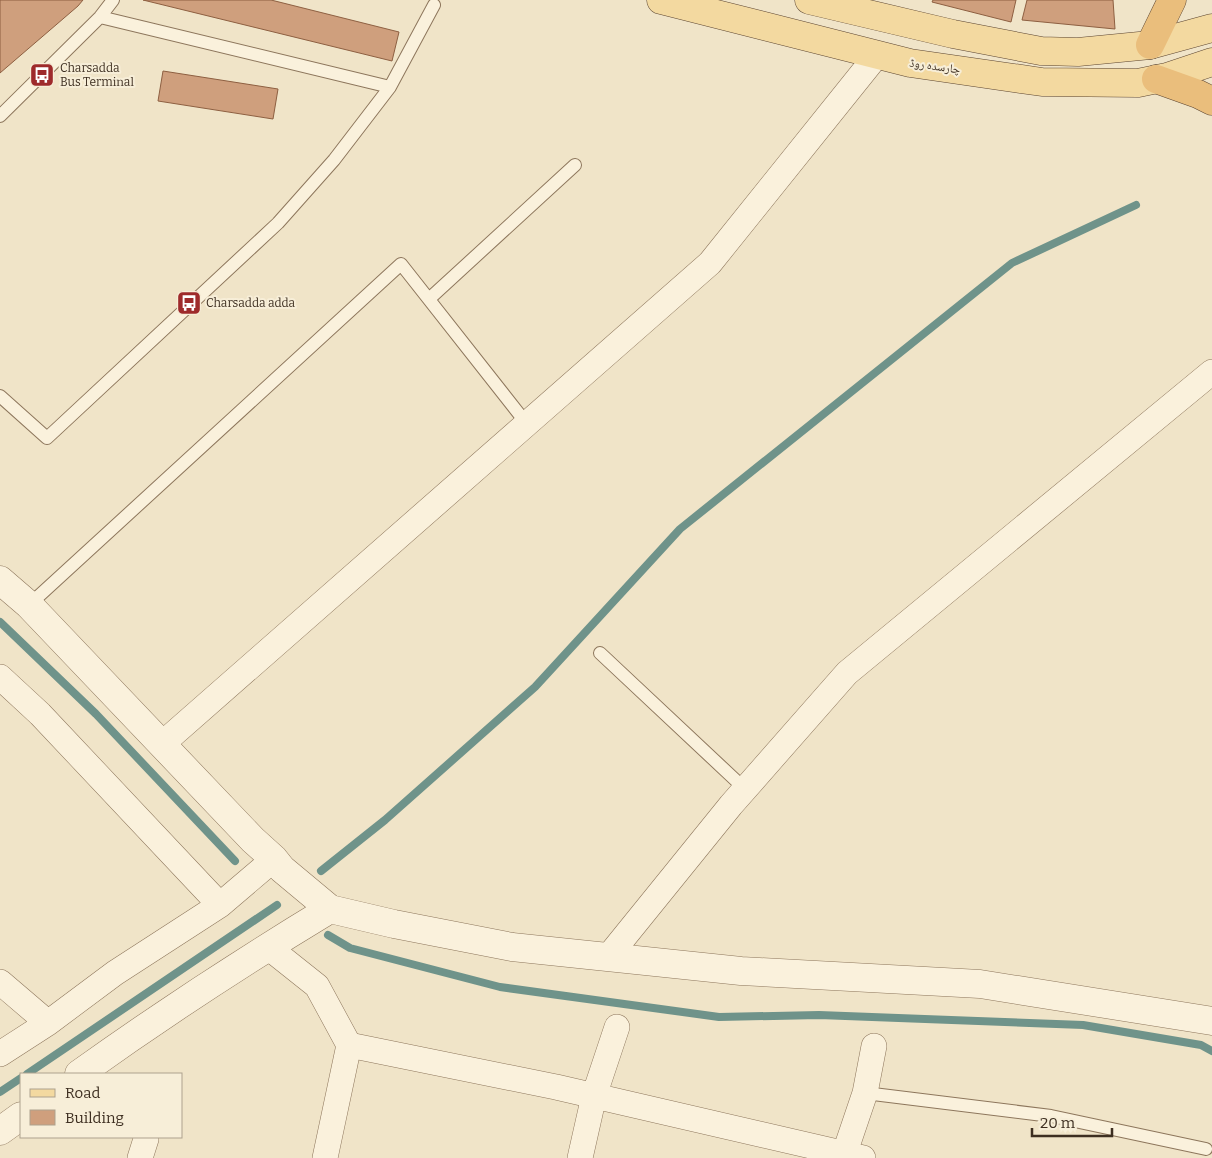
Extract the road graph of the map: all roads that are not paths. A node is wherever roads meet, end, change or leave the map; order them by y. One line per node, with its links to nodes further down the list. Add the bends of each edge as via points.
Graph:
1 (113, 0): 6 (lane)
2 (661, 0): 9 (main road, چارسدہ روڈ)
3 (809, 0): 8 (main road, via 1041,51 1078,52)
4 (1172, 0): 8 (highway)
5 (434, 5): 12 (lane)
6 (100, 17): 12 (lane); 14 (lane)
7 (1212, 28): 8 (main road)
8 (1150, 45)
9 (878, 55): 11 (main road, چارسدہ روڈ, via 910,63 1042,82 1138,83); 19 (street, via 710,263)
10 (1212, 62): 11 (main road, چارسدہ روڈ)
11 (1156, 79): 13 (highway)
12 (390, 88): 18 (lane, via 334,160 278,222 47,438)
13 (1212, 101)
14 (0, 116)
15 (575, 165): 16 (lane)
16 (429, 299): 19 (lane); 21 (lane, via 401,264)
17 (1212, 372): 25 (street, via 847,673)
18 (0, 396)
19 (527, 424): 24 (street)
20 (0, 580): 21 (street)
21 (29, 605): 24 (street)
22 (600, 653): 25 (lane)
23 (0, 678): 27 (street, via 40,714)
24 (162, 744): 26 (street, via 252,840)
25 (745, 789): 30 (street)
26 (274, 859): 27 (street); 28 (street)
27 (220, 905): 33 (street, via 115,973)
28 (330, 909): 29 (street); 30 (street, via 512,947)
29 (268, 946): 35 (street, via 317,986); 38 (street)
30 (608, 957): 32 (street, via 741,971 980,984)
31 (0, 982): 33 (street)
32 (1212, 1021)
33 (48, 1023): 37 (street)
34 (617, 1027): 40 (street)
35 (349, 1045): 40 (street); 45 (street)
36 (874, 1046): 39 (street)
37 (0, 1054)
38 (80, 1073)
39 (865, 1093): 43 (lane, via 1051,1116); 44 (street)
40 (594, 1096): 44 (street); 46 (street)
41 (20, 1117): 42 (street)
42 (0, 1131)
43 (1206, 1149)
44 (850, 1156)
45 (325, 1158)
46 (580, 1158)

